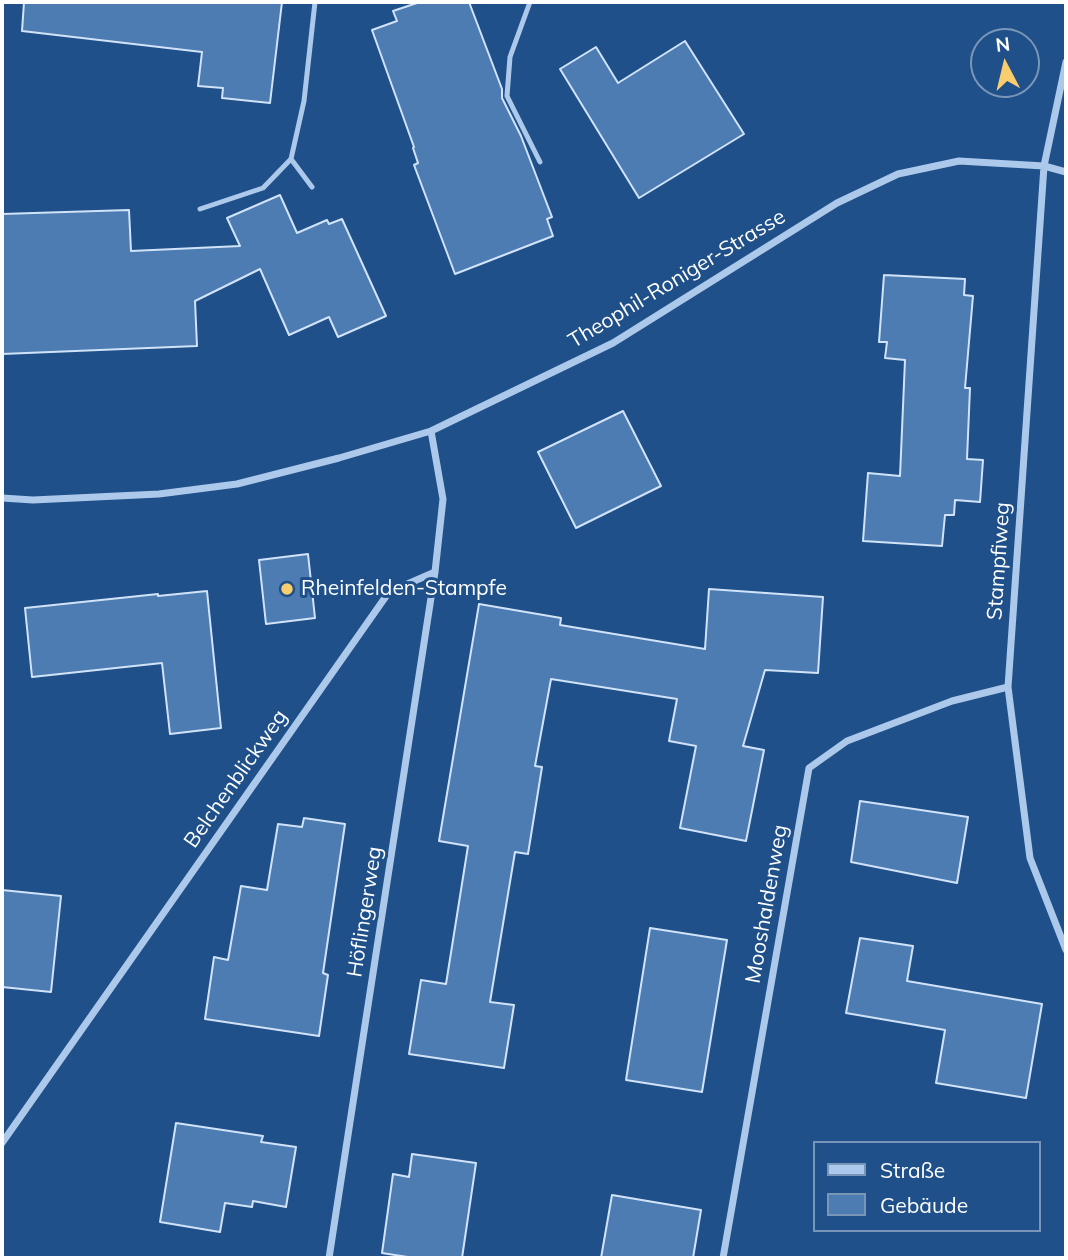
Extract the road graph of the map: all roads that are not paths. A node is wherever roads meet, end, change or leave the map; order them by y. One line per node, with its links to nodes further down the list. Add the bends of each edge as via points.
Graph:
1 (315, 2): 4 (lane, via 304,101)
2 (530, 2): 5 (lane, via 510,57 507,96)
3 (1066, 62): 6 (street, Stampfiweg)
4 (291, 159): 8 (lane); 9 (lane, via 263,188)
5 (540, 162)
6 (1044, 166): 7 (street, Theophil-Roniger-Strasse); 10 (street, Theophil-Roniger-Strasse, via 959,161 898,174 837,203 613,343); 13 (street, Stampfiweg)
7 (1066, 172)
8 (312, 187)
9 (200, 209)
10 (431, 431): 11 (street, Theophil-Roniger-Strasse, via 237,484 159,494); 12 (street, via 443,499)
11 (2, 498)
12 (435, 572): 15 (street, Belchenblickweg, via 389,592); 16 (street, Höflingerweg)
13 (1008, 687): 14 (street, Stampfiweg, via 1030,858); 17 (street, Mooshaldenweg, via 952,701 847,741 809,768)
14 (1066, 950)
15 (2, 1143)
16 (328, 1258)
17 (723, 1258)

